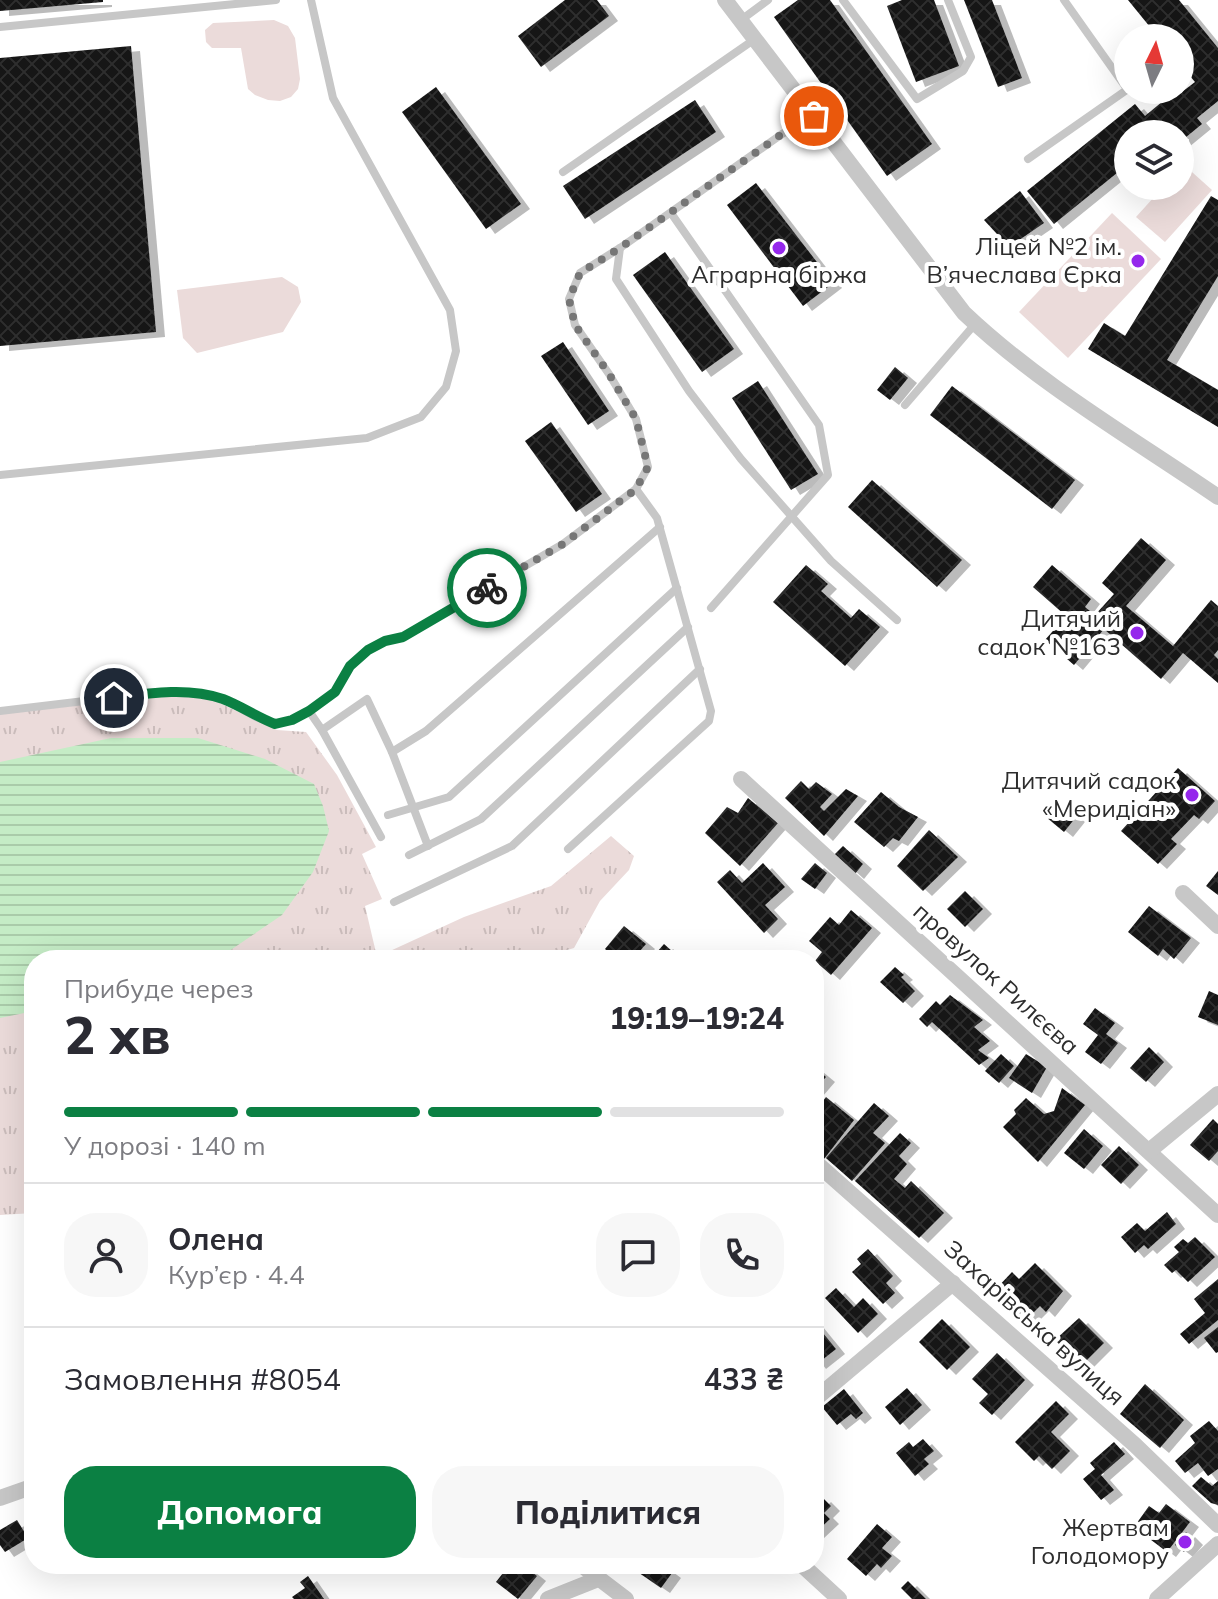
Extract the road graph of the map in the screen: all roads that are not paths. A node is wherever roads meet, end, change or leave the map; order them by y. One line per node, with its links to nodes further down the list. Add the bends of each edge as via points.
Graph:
1 (276, 0): 9 (lane)
2 (311, 0): 20 (lane, via 333,98 450,310 456,351 446,387 421,417 367,438)
3 (725, 0): 8 (street)
4 (768, 0): 8 (lane)
5 (843, 0): 6 (lane, via 917,99 963,71 971,57)
6 (948, 0)
7 (1064, 0): 11 (lane)
8 (740, 20): 10 (street)
9 (0, 27)
10 (755, 39): 13 (street); 15 (lane)
11 (1114, 70)
12 (1114, 99): 14 (lane)
13 (814, 116): 16 (lane); 18 (street)
14 (1028, 159)
15 (563, 172)
16 (671, 213): 17 (lane); 23 (lane, via 819,425 828,475)
17 (620, 248): 21 (lane, via 580,273 569,299 575,325 636,419 648,467); 23 (lane, via 616,279 698,402)
18 (975, 324): 19 (lane); 22 (street, via 1069,397)
19 (905, 405)
20 (0, 475)
21 (636, 489): 24 (lane); 31 (lane, via 563,544 403,637 368,650 350,666 335,692)
22 (1218, 497)
23 (792, 516): 26 (lane); 27 (lane, via 831,561)
24 (660, 527): 25 (lane); 33 (lane, via 426,731)
25 (677, 588): 28 (lane); 35 (lane, via 449,797)
26 (711, 608)
27 (897, 620)
28 (688, 627): 29 (lane); 38 (lane, via 481,819)
29 (700, 669): 39 (lane, via 709,721); 42 (lane, via 512,846)
30 (0, 711): 31 (lane, via 160,692 204,694 275,724)
31 (309, 711): 32 (lane)
32 (322, 730): 33 (lane, via 367,699); 37 (lane)
33 (392, 752): 35 (lane)
34 (741, 779): 45 (street, провулок Рилєєва)
35 (414, 806): 36 (lane); 38 (lane)
36 (388, 815)
37 (381, 837)
38 (428, 846): 40 (lane)
39 (568, 849)
40 (409, 855)
41 (1183, 893): 43 (street)
42 (394, 902)
43 (1218, 926)
44 (1218, 1094): 45 (street)
45 (1149, 1151): 47 (street, провулок Рилєєва)
46 (824, 1170): 48 (street, Захарівська вулиця)
47 (1218, 1215)
48 (953, 1283): 49 (street); 52 (street, Захарівська вулиця)
49 (824, 1392)
50 (24, 1490): 51 (street)
51 (0, 1498)
52 (1218, 1525)
53 (1218, 1544): 60 (street)
54 (592, 1574): 56 (street)
55 (812, 1574): 59 (street)
56 (598, 1579): 57 (street); 58 (street)
57 (548, 1599)
58 (626, 1599)
59 (839, 1599)
60 (1157, 1599)

